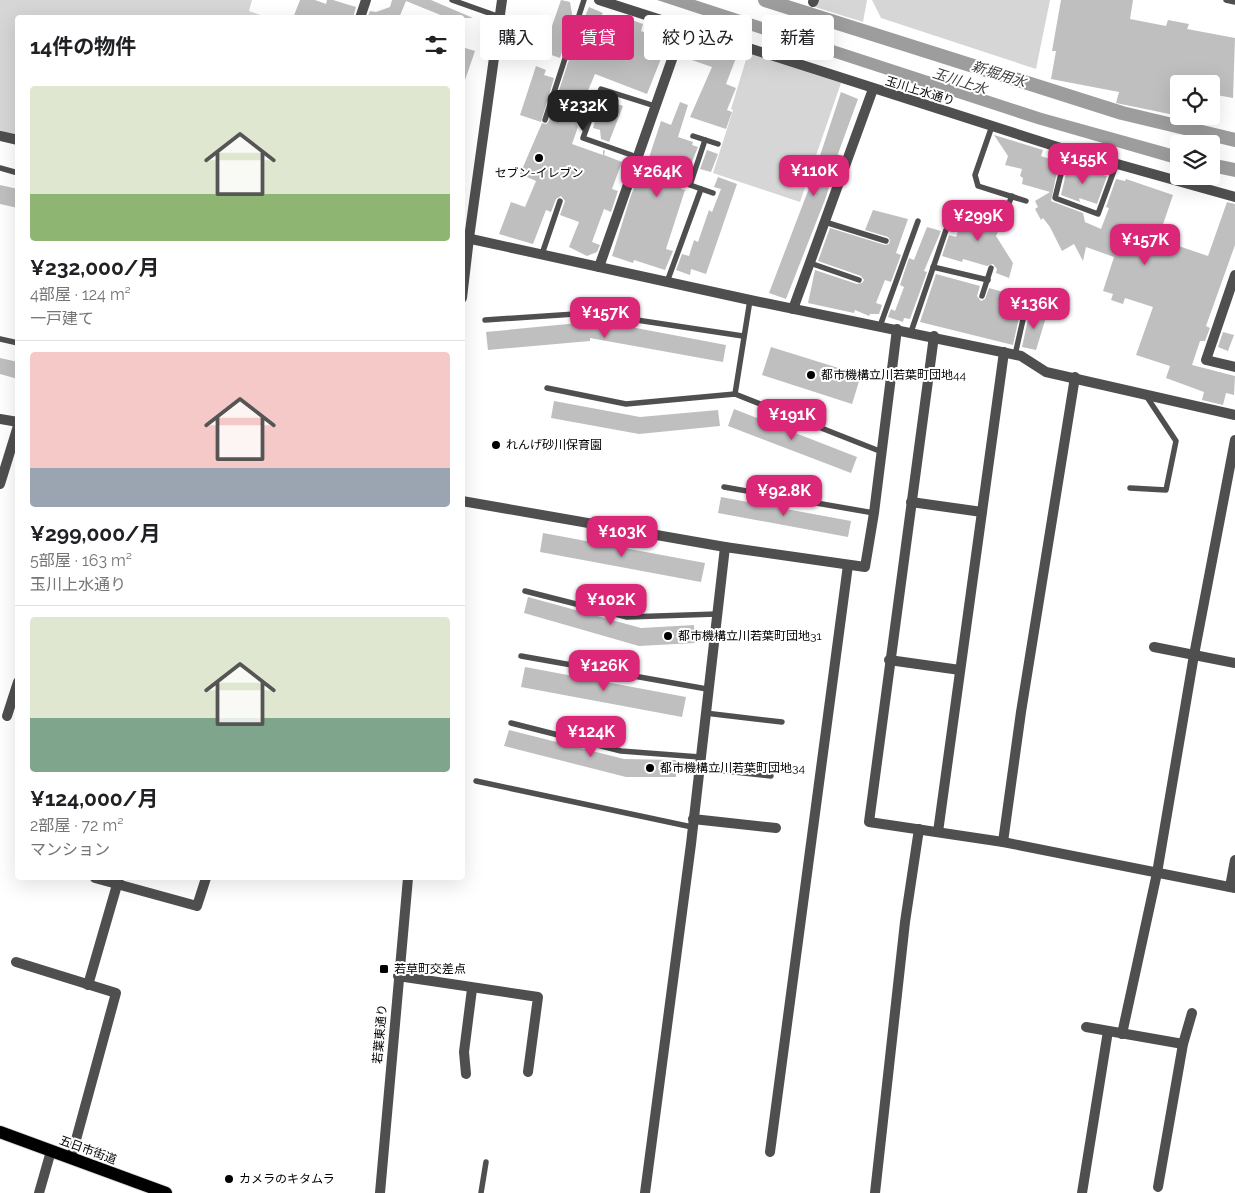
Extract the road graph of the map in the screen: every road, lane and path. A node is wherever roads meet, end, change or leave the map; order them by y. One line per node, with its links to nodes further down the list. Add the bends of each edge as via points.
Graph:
1 (366, 0): 8 (street)
2 (452, 0): 9 (lane)
3 (502, 0): 10 (street)
4 (584, 0): 17 (lane)
5 (599, 0): 11 (street, 玉川上水通り)
6 (1226, 0): 7 (lane)
7 (1235, 2)
8 (361, 15)
9 (494, 15)
10 (500, 15)
11 (644, 15)
12 (752, 50): 15 (street, 玉川上水通り)
13 (493, 60): 39 (street)
14 (672, 60): 16 (street)
15 (873, 89): 18 (street, 玉川上水通り); 37 (street)
16 (655, 106): 25 (street); 25 (lane, via 601,89 583,138)
17 (545, 120)
18 (992, 126): 24 (street, 玉川上水通り); 31 (lane, via 975,175 978,186)
19 (0, 136): 21 (street)
20 (693, 136): 22 (lane)
21 (15, 139)
22 (705, 140): 23 (lane); 29 (lane, via 690,185)
23 (718, 144)
24 (1068, 150): 26 (street, 玉川上水通り); 26 (lane, via 1055,198 1098,214)
25 (637, 157): 44 (street)
26 (1116, 164): 32 (street, 玉川上水通り)
27 (0, 168): 28 (lane)
28 (15, 171)
29 (701, 189): 30 (lane); 50 (lane)
30 (713, 193)
31 (1012, 196): 34 (lane); 35 (lane)
32 (1235, 197)
33 (560, 200): 42 (lane)
34 (1026, 201)
35 (1006, 210)
36 (918, 221): 56 (lane)
37 (825, 222): 40 (lane); 43 (street)
38 (946, 230): 45 (lane)
39 (466, 238): 41 (street); 42 (street)
40 (886, 241)
41 (465, 253)
42 (542, 254): 44 (street)
43 (810, 263): 48 (lane); 54 (street)
44 (599, 267): 50 (street)
45 (933, 267): 49 (lane); 58 (lane)
46 (991, 268): 49 (lane)
47 (1235, 276): 64 (street, via 1206,360)
48 (859, 280)
49 (988, 280): 52 (lane)
50 (667, 282): 53 (street)
51 (1029, 293): 63 (lane)
52 (982, 296)
53 (750, 300): 54 (street); 59 (lane)
54 (792, 309): 56 (street)
55 (485, 320): 59 (lane, via 590,313)
56 (880, 326): 57 (street)
57 (897, 329): 58 (street); 74 (street)
58 (911, 332): 60 (street)
59 (743, 336): 68 (lane)
60 (934, 336): 63 (street); 79 (street)
61 (0, 339): 62 (lane)
62 (15, 342)
63 (1010, 353): 65 (street, via 1046,372); 80 (street)
64 (1235, 367)
65 (1075, 377): 67 (street); 106 (street)
66 (547, 388): 68 (lane, via 626,404)
67 (1144, 392): 69 (street); 77 (lane, via 1176,442 1166,490)
68 (735, 394): 74 (lane)
69 (1235, 415)
70 (0, 419): 71 (street)
71 (15, 423)
72 (15, 434): 75 (street)
73 (1235, 440): 87 (street)
74 (882, 452): 81 (street)
75 (0, 484)
76 (724, 487): 81 (lane)
77 (1130, 488)
78 (465, 502): 82 (street)
79 (911, 502): 80 (street); 89 (street)
80 (982, 512): 91 (street)
81 (874, 513): 83 (street, via 865,567)
82 (725, 547): 83 (street); 85 (street)
83 (848, 565): 126 (street)
84 (525, 591): 85 (lane, via 627,617)
85 (717, 614): 92 (street)
86 (1154, 647): 87 (street)
87 (1194, 655): 90 (street); 108 (street)
88 (520, 656): 92 (lane)
89 (889, 660): 91 (street); 104 (street, via 869,822)
90 (1235, 663)
91 (960, 670): 105 (street)
92 (708, 689): 94 (street)
93 (15, 691): 95 (street)
94 (705, 713): 96 (lane); 98 (street)
95 (7, 716)
96 (782, 722)
97 (511, 723): 98 (lane, via 621,751)
98 (700, 756): 99 (street)
99 (698, 768): 100 (lane); 102 (street)
100 (771, 776)
101 (476, 781): 102 (lane)
102 (692, 823): 103 (street); 134 (street)
103 (776, 828)
104 (919, 829): 105 (street); 135 (street, via 905,922)
105 (938, 832): 106 (street)
106 (1003, 842): 108 (street)
107 (1235, 860): 112 (street)
108 (1157, 872): 112 (street); 120 (street)
109 (205, 880): 111 (street, via 197,906)
110 (408, 880): 114 (street, 若葉東通り)
111 (118, 881): 115 (street)
112 (1232, 888)
113 (16, 962): 115 (street)
114 (398, 976): 116 (street); 132 (street, 若葉東通り)
115 (88, 985): 127 (street, via 116,993)
116 (472, 989): 122 (street, via 538,997); 123 (street, via 464,1052)
117 (1192, 1013): 121 (street)
118 (1086, 1027): 119 (street)
119 (1108, 1031): 120 (street); 136 (street)
120 (1122, 1034): 121 (street)
121 (1183, 1044): 129 (street)
122 (528, 1072)
123 (466, 1074)
124 (0, 1132): 125 (main road, 五日市街道)
125 (51, 1151): 127 (main road, 五日市街道); 130 (street)
126 (770, 1152)
127 (72, 1158): 131 (main road, 五日市街道)
128 (486, 1162): 133 (lane)
129 (1158, 1187)
130 (39, 1193)
131 (166, 1193)
132 (380, 1193)
133 (481, 1193)
134 (646, 1193)
135 (875, 1193)
136 (1082, 1193)

